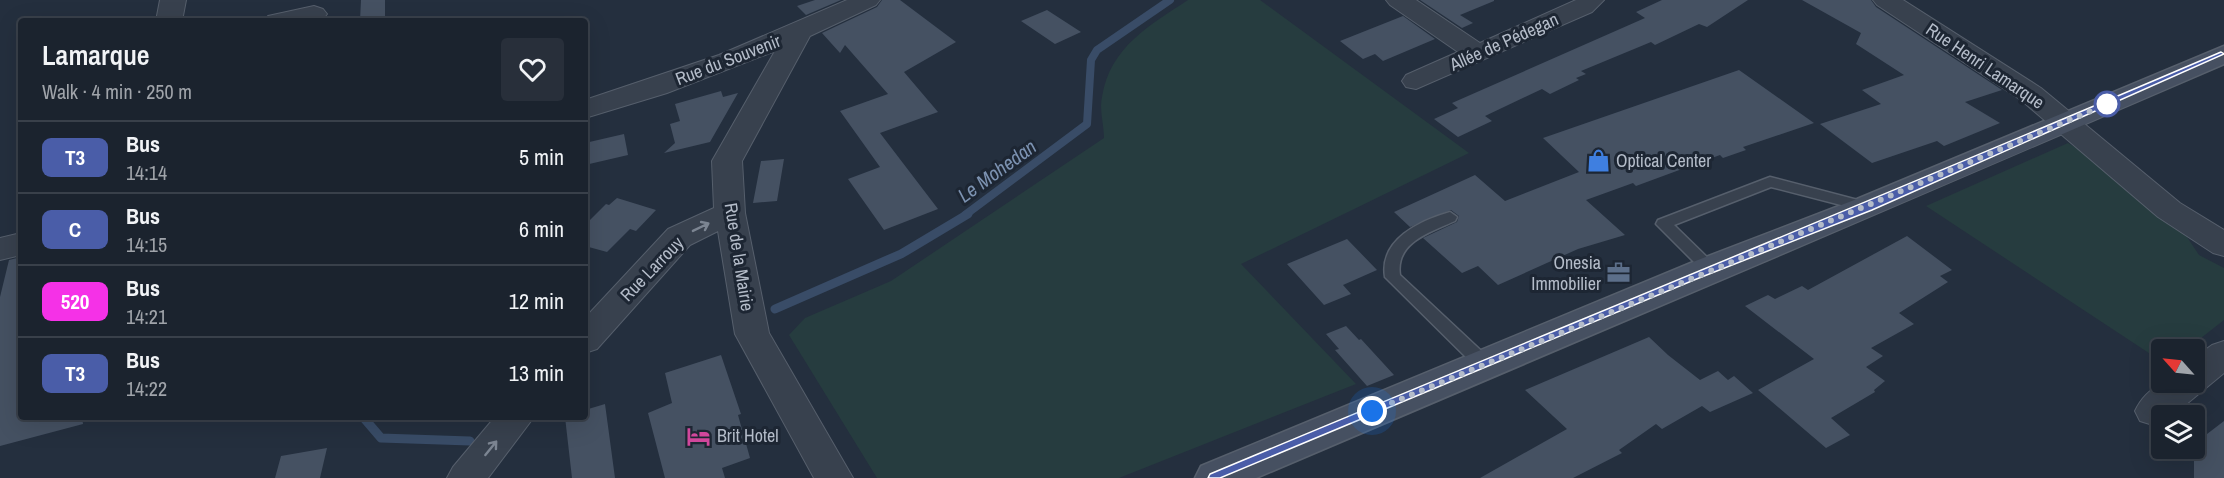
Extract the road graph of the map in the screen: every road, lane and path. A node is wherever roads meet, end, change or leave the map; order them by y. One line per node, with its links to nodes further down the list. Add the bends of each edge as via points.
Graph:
1 (173, 0): 7 (street)
2 (867, 0): 9 (street, Rue du Souvenir)
3 (1399, 0): 10 (street)
4 (1591, 0): 10 (street, Allée de Pédegan)
5 (1886, 0): 14 (street, Rue Henri Lamarque, via 2031,94)
6 (314, 12): 8 (street)
7 (170, 18)
8 (289, 18)
9 (799, 32): 13 (street, Rue du Souvenir, via 628,98); 16 (street, Rue de la Mairie, via 727,161)
10 (1478, 54): 12 (street, Allée de Pédegan)
11 (2224, 54): 14 (main road)
12 (1416, 81)
13 (588, 108)
14 (2065, 123): 15 (main road); 19 (street, Rue Henri Lamarque, via 2169,210)
15 (1868, 207): 21 (main road); 21 (lane, via 1770,182 1663,224)
16 (730, 213): 22 (street, Rue Larrouy, one-way to 16, via 679,237); 30 (street, Rue de la Mairie, via 752,334)
17 (1450, 217): 24 (lane, via 1413,235 1395,249 1390,266 1394,277)
18 (18, 245): 20 (street)
19 (2224, 245)
20 (0, 249)
21 (1710, 269): 24 (main road)
22 (588, 337)
23 (2224, 354): 25 (street)
24 (1484, 364): 31 (main road)
25 (2205, 369)
26 (2175, 393): 27 (street)
27 (2160, 405)
28 (514, 420): 29 (street, one-way to 28)
29 (466, 478)
30 (834, 478)
31 (1215, 478)

